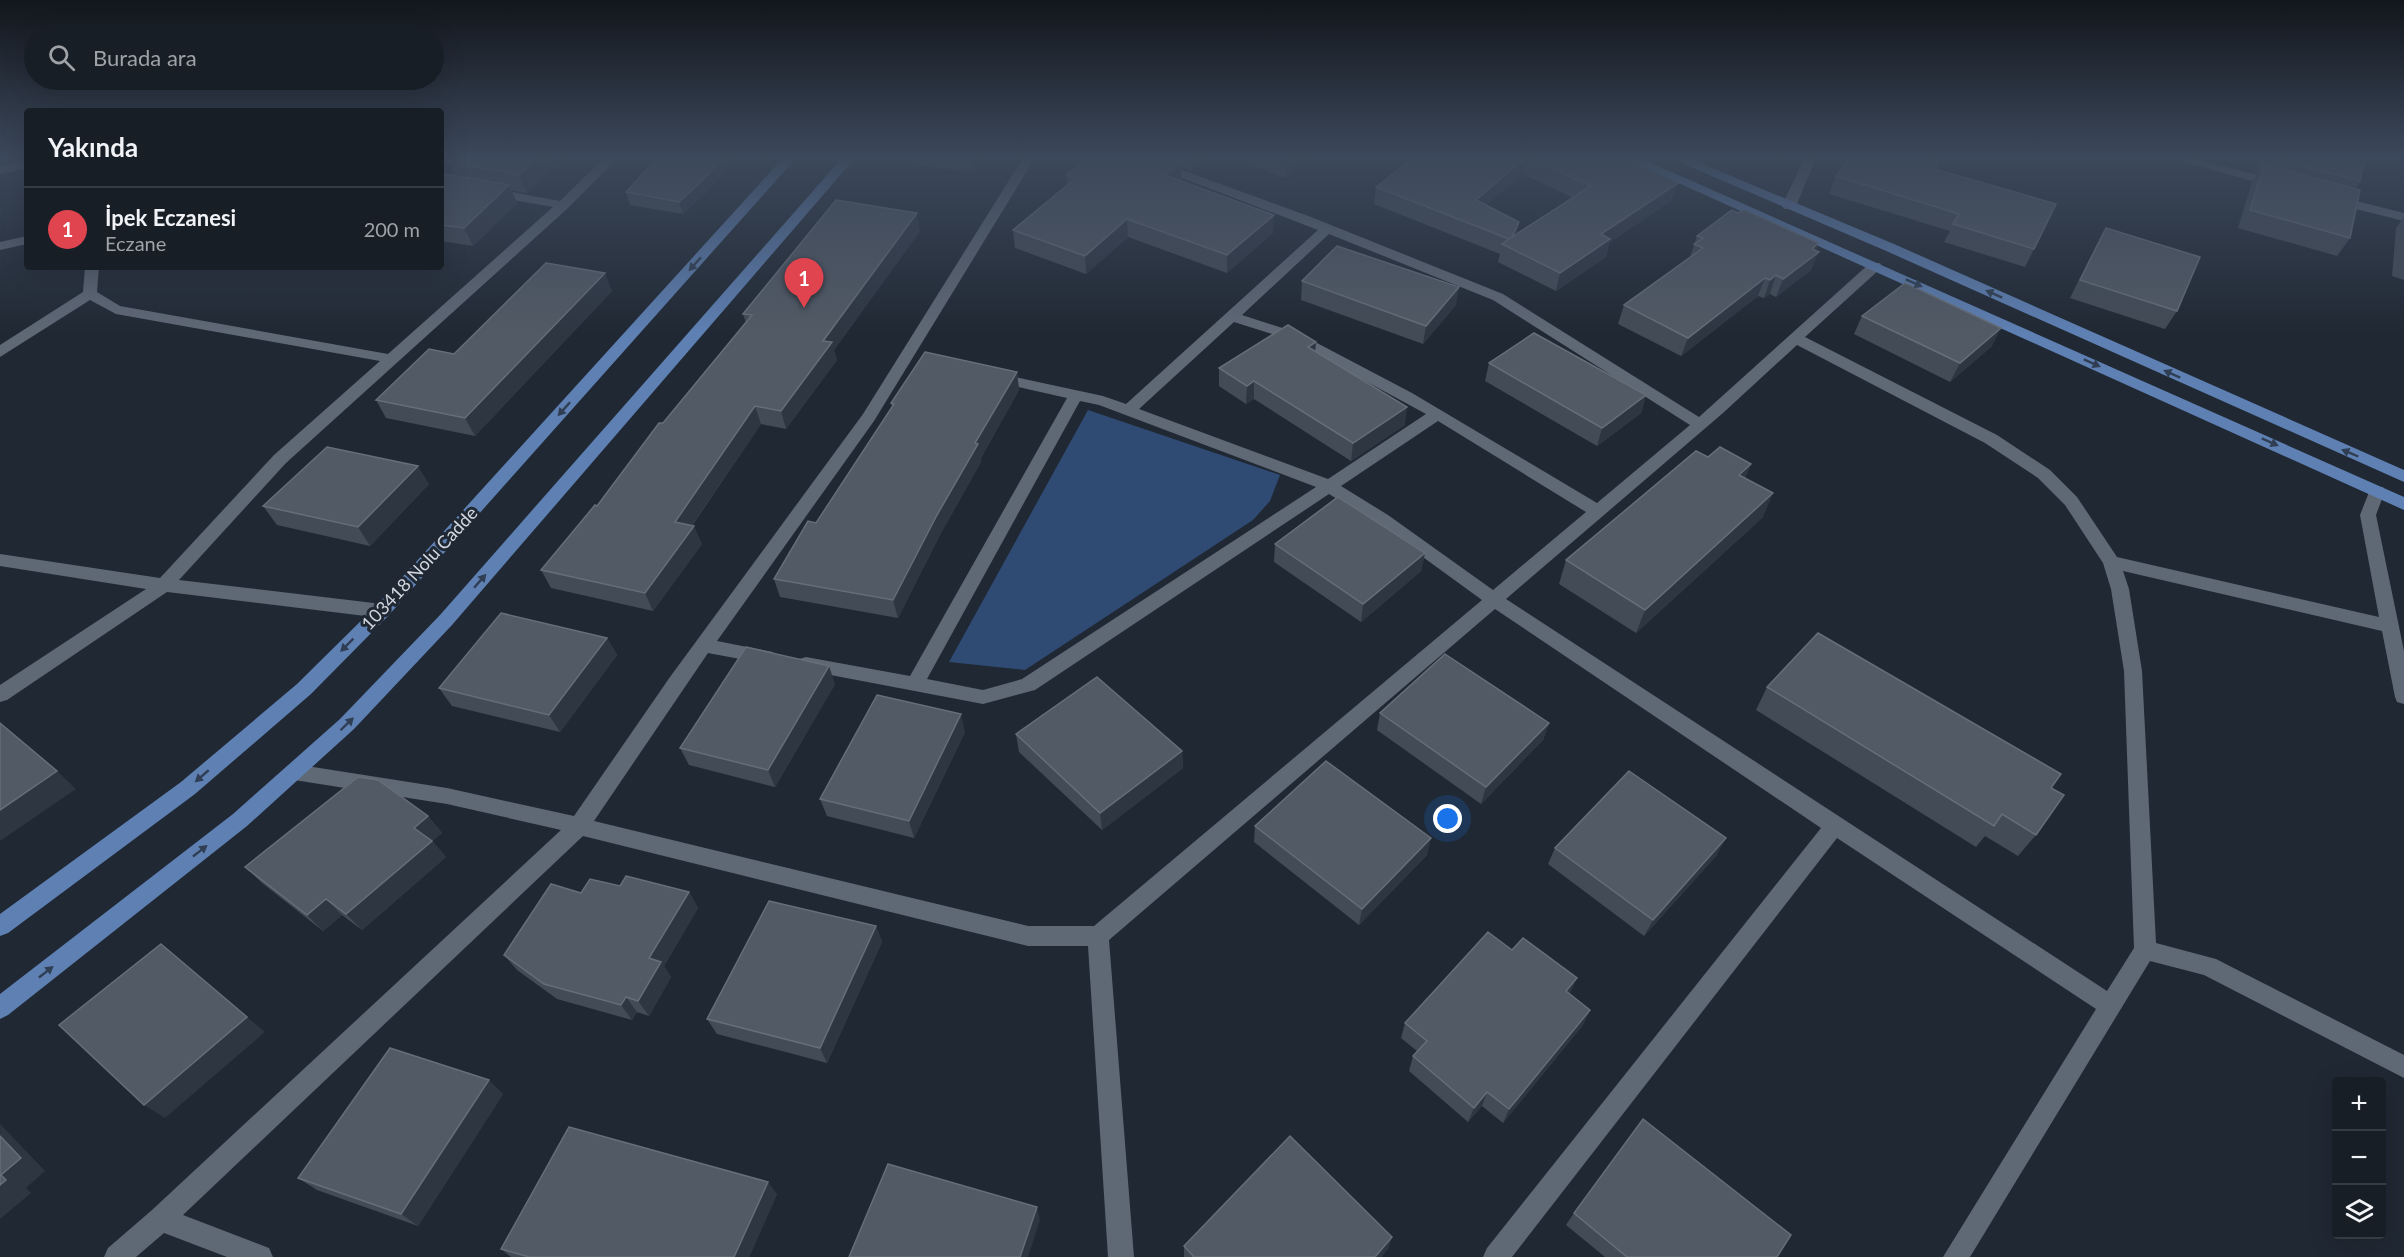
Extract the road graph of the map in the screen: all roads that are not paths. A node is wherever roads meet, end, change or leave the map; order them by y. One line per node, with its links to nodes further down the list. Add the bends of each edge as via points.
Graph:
1 (550, 217): 17 (street)
2 (737, 217): 34 (main road, 103418 Nolu Cadde, one-way to 34)
3 (798, 217): 41 (main road, one-way to 3, via 446,620)
4 (993, 217): 18 (street)
5 (1296, 217): 8 (street)
6 (1763, 217): 11 (main road)
7 (1815, 217): 25 (main road, one-way to 7)
8 (1327, 228): 14 (street); 24 (street, via 1498,297)
9 (24, 241): 10 (street)
10 (0, 246)
11 (1875, 266): 15 (street); 27 (main road, one-way to 27)
12 (92, 270): 13 (street)
13 (90, 294): 16 (street); 17 (street, via 116,310)
14 (1231, 316): 22 (street); 23 (street, via 1293,336)
15 (1795, 338): 24 (street); 31 (street, via 1991,440 2044,474 2071,501)
16 (0, 352)
17 (392, 359): 32 (street, via 280,459)
18 (905, 359): 19 (street); 36 (street, via 869,417)
19 (927, 364)
20 (973, 374): 21 (street)
21 (1076, 395): 22 (street); 38 (street)
22 (1129, 410): 26 (street)
23 (1438, 414): 26 (street); 29 (street)
24 (1700, 424): 29 (street)
25 (2404, 476)
26 (1328, 485): 33 (street); 38 (street, via 1028,685 983,697)
27 (2377, 492): 28 (main road); 35 (street, via 2368,515)
28 (2404, 504)
29 (1598, 511): 33 (street)
30 (0, 560): 32 (street)
31 (2111, 562): 35 (street); 46 (street, via 2120,589 2133,671)
32 (164, 585): 34 (street); 39 (street)
33 (1493, 599): 43 (street); 45 (street)
34 (382, 611): 44 (main road, 103418 Nolu Cadde, one-way to 44, via 304,689 188,788)
35 (2390, 626): 37 (street)
36 (704, 645): 38 (street); 42 (street)
37 (2399, 647): 40 (street)
38 (915, 684)
39 (0, 695)
40 (2404, 697)
41 (294, 772): 42 (street, via 447,796); 48 (main road, one-way to 41, via 240,820)
42 (579, 826): 45 (street, via 1028,936); 50 (street)
43 (1834, 826): 47 (street); 54 (street)
44 (0, 926)
45 (1098, 936): 53 (street)
46 (2145, 950): 47 (street); 49 (street, via 2208,966)
47 (2109, 1005): 55 (street)
48 (0, 1008)
49 (2404, 1067)
50 (161, 1219): 51 (street); 52 (street)
51 (117, 1257)
52 (260, 1257)
53 (1121, 1257)
54 (1496, 1257)
55 (1956, 1257)

